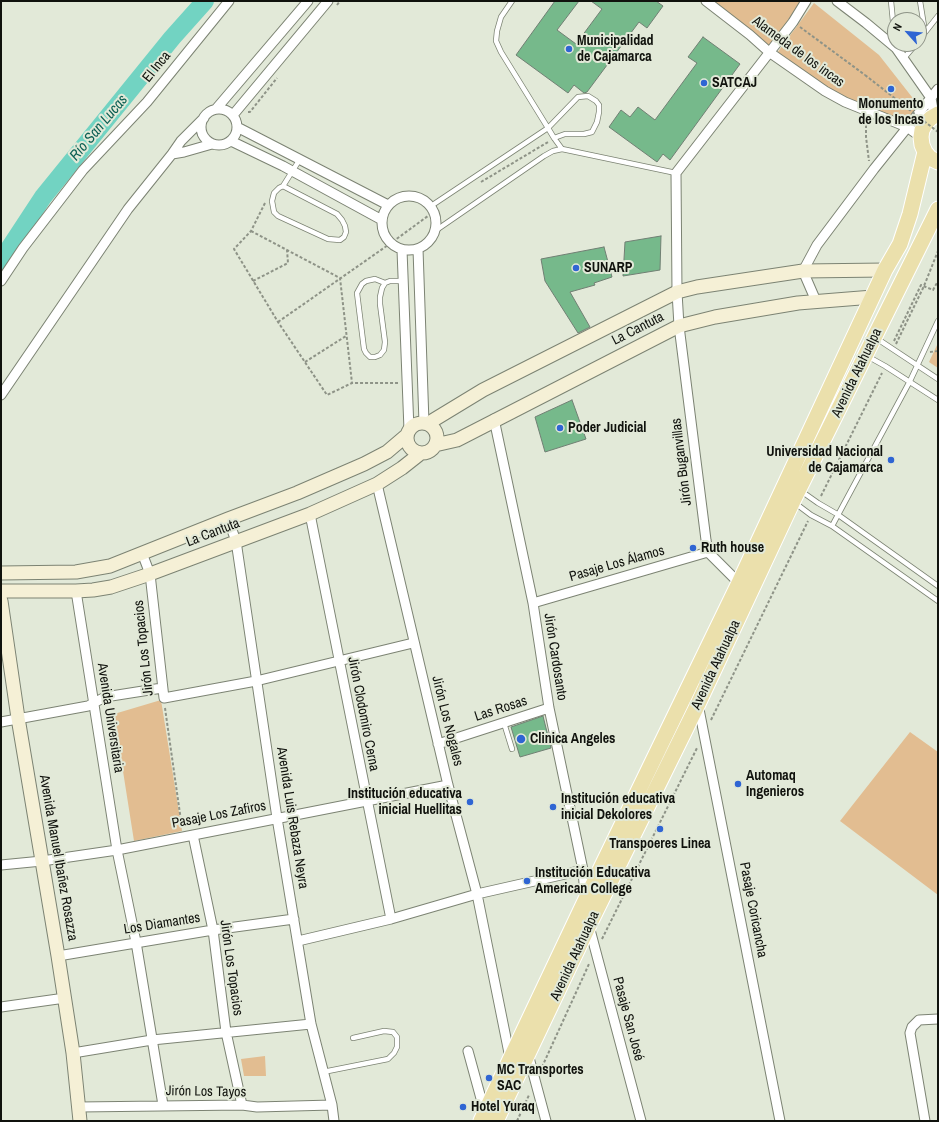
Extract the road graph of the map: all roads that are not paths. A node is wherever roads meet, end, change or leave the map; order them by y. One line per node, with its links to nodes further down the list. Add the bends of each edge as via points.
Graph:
1 (229, 1): 48 (street, El Inca, via 147,102 83,170)
2 (308, 1): 21 (street)
3 (328, 1): 23 (street)
4 (512, 1): 27 (lane, via 501,17 496,42)
5 (706, 1): 15 (street, Alameda de los incas)
6 (806, 1): 15 (street)
7 (837, 1): 14 (street)
8 (891, 1): 10 (lane)
9 (920, 1): 11 (lane)
10 (892, 12)
11 (922, 12)
12 (938, 16): 13 (lane)
13 (927, 30)
14 (887, 39)
15 (769, 52): 26 (street, Alameda de los incas, via 845,102); 37 (street)
16 (900, 52): 18 (street)
17 (909, 52): 18 (lane)
18 (904, 58): 20 (street)
19 (938, 88): 20 (street)
20 (931, 98): 22 (street); 26 (street)
21 (216, 109): 23 (street, via 225,110); 24 (street)
22 (936, 114): 31 (main road, Avenida Atahualpa, via 922,130)
23 (233, 115): 25 (street)
24 (204, 118): 30 (street, via 202,133); 33 (street)
25 (237, 127): 29 (street, via 235,137); 34 (street)
26 (907, 127): 31 (street, Alameda de los incas); 47 (street, via 817,245)
27 (548, 128): 28 (lane); 28 (lane, via 578,97 588,96 596,101 598,122 592,132 565,134); 40 (lane)
28 (554, 138): 32 (lane)
29 (231, 141): 30 (street, via 222,145); 36 (street)
30 (212, 144): 33 (street)
31 (923, 145): 35 (main road, via 930,158); 46 (main road, Avenida Atahualpa, via 910,214 900,244)
32 (562, 149): 37 (lane); 43 (lane, via 544,156)
33 (172, 154): 61 (street, via 128,209)
34 (300, 159): 36 (lane); 39 (street)
35 (938, 162)
36 (292, 171): 38 (lane); 42 (street)
37 (676, 173): 51 (street, Jirón Buganvillas)
38 (283, 186): 38 (lane, via 337,214 345,226 344,237 340,240 328,239 278,216 274,212 272,200 274,193)
39 (388, 205): 40 (street, via 397,198 408,195 420,198); 42 (street)
40 (432, 209): 43 (street)
41 (938, 209): 56 (main road, Avenida Atahualpa)
42 (382, 220): 45 (street, via 383,233 391,243)
43 (435, 231): 44 (street, via 429,242)
44 (418, 249): 45 (street); 64 (street)
45 (402, 250): 49 (street)
46 (885, 270): 47 (street, La Cantuta); 52 (main road, Avenida Atahualpa)
47 (803, 271): 51 (street, La Cantuta); 53 (street)
48 (1, 281)
49 (403, 281): 50 (lane); 65 (street)
50 (385, 283): 50 (lane, via 380,298 384,350 380,355 370,357 364,349 357,293 366,280 375,279)
51 (677, 292): 55 (street, Jirón Buganvillas); 64 (street, La Cantuta, via 483,390)
52 (873, 297): 53 (street, La Cantuta); 69 (main road, Avenida Atahualpa)
53 (816, 301): 55 (street, La Cantuta, via 715,317)
54 (938, 321): 58 (lane)
55 (679, 326): 63 (street, La Cantuta); 75 (street, Jirón Buganvillas)
56 (874, 337): 57 (main road, Avenida Atahualpa); 58 (lane)
57 (866, 355): 60 (lane); 69 (main road, Avenida Atahualpa)
58 (917, 365): 59 (lane); 60 (lane)
59 (938, 379)
60 (910, 381): 62 (lane); 71 (lane)
61 (1, 395)
62 (938, 400)
63 (494, 419): 66 (street, La Cantuta, via 457,440); 85 (street, Jirón Cardosanto)
64 (426, 424): 65 (street, La Cantuta, via 414,425); 66 (street, via 431,426 436,435)
65 (408, 433): 67 (street, via 407,440 412,449); 72 (street, La Cantuta, via 387,452 364,464)
66 (435, 445): 67 (street, La Cantuta)
67 (422, 453): 68 (street, La Cantuta)
68 (377, 484): 70 (street, La Cantuta); 86 (street, Jirón Los Nogales)
69 (790, 491): 71 (lane); 73 (lane, via 811,515); 79 (main road, Avenida Atahualpa); 91 (main road, Avenida Atahualpa)
70 (310, 514): 74 (street, La Cantuta); 87 (street, Jirón Clodomiro Cerna)
71 (837, 514): 73 (lane); 80 (lane)
72 (228, 519): 74 (street, Avenida Luis Rebaza Neyra); 76 (street, La Cantuta)
73 (832, 526): 84 (lane)
74 (236, 541): 78 (street, La Cantuta); 88 (street, Avenida Luis Rebaza Neyra)
75 (708, 552): 79 (street); 85 (street, Pasaje Los Álamos)
76 (142, 554): 77 (street, La Cantuta, via 94,570); 78 (street, Jirón Los Topacios)
77 (1, 573)
78 (150, 574): 82 (street, La Cantuta, via 111,586); 89 (street, Jirón Los Topacios)
79 (739, 583): 107 (main road, Avenida Atahualpa)
80 (938, 586)
81 (1, 591): 82 (street, La Cantuta)
82 (76, 591): 90 (street, Avenida Universitaria)
83 (1, 601): 93 (street, Avenida Manuel Ibañez Rosazza)
84 (938, 601)
85 (533, 603): 92 (street, Jirón Cardosanto)
86 (413, 643): 87 (street); 96 (street, Jirón Los Nogales)
87 (338, 660): 88 (street); 99 (street, Jirón Clodomiro Cerna)
88 (256, 681): 89 (street, Jirón Los Topacios, via 164,698); 100 (street, Avenida Luis Rebaza Neyra)
89 (162, 688): 90 (street, via 105,696)
90 (93, 703): 93 (street); 102 (street, Avenida Universitaria)
91 (698, 704): 110 (main road, Avenida Atahualpa); 136 (street, Pasaje Coricancha)
92 (549, 708): 95 (street, Las Rosas); 105 (street, Jirón Cardosanto)
93 (18, 718): 94 (street); 103 (street, Avenida Manuel Ibañez Rosazza)
94 (1, 722)
95 (504, 723): 96 (street, Las Rosas); 97 (lane)
96 (438, 744): 98 (street, Jirón Los Nogales)
97 (512, 749)
98 (448, 785): 99 (street, Pasaje Los Zafiros); 106 (street, Jirón Los Nogales)
99 (366, 800): 100 (street, Pasaje Los Zafiros); 109 (street, Jirón Clodomiro Cerna)
100 (277, 818): 101 (street, Pasaje Los Zafiros); 108 (street, Avenida Luis Rebaza Neyra)
101 (193, 835): 102 (street, Pasaje Los Zafiros); 111 (street, Jirón Los Topacios)
102 (117, 850): 103 (street, Pasaje Los Zafiros); 113 (street, Avenida Universitaria)
103 (42, 862): 104 (street, Pasaje Los Zafiros); 114 (street, Avenida Manuel Ibañez Rosazza)
104 (1, 865)
105 (583, 870): 106 (street); 107 (street, Jirón Cardosanto)
106 (477, 894): 109 (street); 125 (street, Jirón Los Nogales)
107 (586, 899): 110 (street, Jirón Cardosanto); 125 (main road, Avenida Atahualpa)
108 (294, 919): 111 (street, Los Diamantes); 112 (street, Avenida Luis Rebaza Neyra)
109 (391, 919): 112 (street)
110 (589, 925): 124 (main road, Avenida Atahualpa); 135 (street, Pasaje San José)
111 (213, 930): 113 (street, Los Diamantes); 119 (street, Jirón Los Topacios)
112 (298, 941): 118 (street, Avenida Luis Rebaza Neyra)
113 (136, 942): 114 (street, Los Diamantes); 121 (street, Avenida Universitaria)
114 (58, 956): 115 (street, Avenida Manuel Ibañez Rosazza)
115 (65, 998): 116 (street); 123 (street, Avenida Manuel Ibañez Rosazza)
116 (1, 1007)
117 (938, 1019): 137 (street, via 919,1020 910,1033)
118 (311, 1024): 119 (street); 126 (street, Avenida Luis Rebaza Neyra)
119 (226, 1032): 121 (street); 128 (street, Jirón Los Topacios)
120 (353, 1038): 126 (lane, via 384,1031 393,1032 397,1037 397,1047 388,1059)
121 (152, 1040): 123 (street); 127 (street, Avenida Universitaria)
122 (468, 1052): 131 (street)
123 (73, 1053): 130 (street, Avenida Manuel Ibañez Rosazza)
124 (528, 1054): 131 (main road, Avenida Atahualpa); 134 (street)
125 (510, 1058): 131 (main road, Avenida Atahualpa)
126 (324, 1072): 129 (street, Avenida Luis Rebaza Neyra)
127 (163, 1105): 128 (street, Jirón Los Tayos); 130 (street, Jirón Los Tayos)
128 (242, 1105): 129 (street, Jirón Los Tayos)
129 (332, 1105): 133 (street, Avenida Luis Rebaza Neyra)
130 (79, 1107): 132 (street, Avenida Manuel Ibañez Rosazza)
131 (487, 1118)
132 (80, 1121)
133 (334, 1121)
134 (546, 1121)
135 (641, 1121)
136 (780, 1121)
137 (925, 1121)

